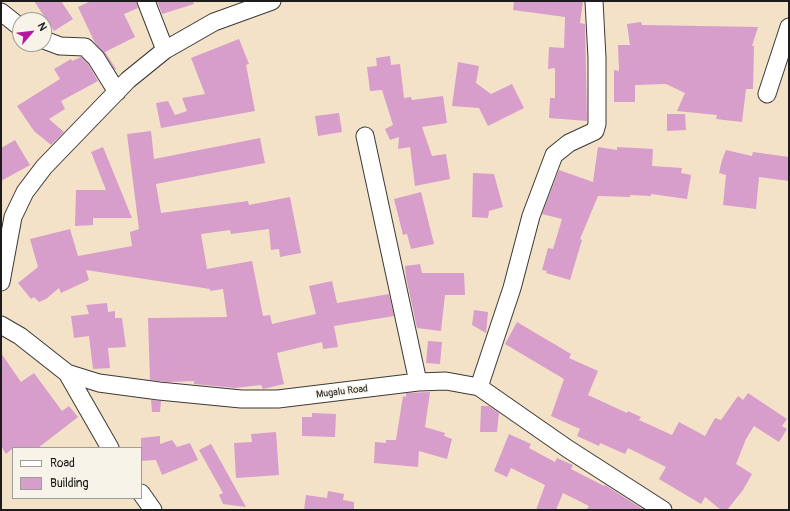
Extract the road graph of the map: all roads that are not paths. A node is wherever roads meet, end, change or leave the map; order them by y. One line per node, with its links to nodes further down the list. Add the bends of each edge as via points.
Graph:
1 (146, 1): 8 (street)
2 (272, 1): 8 (street, via 214,22)
3 (594, 1): 16 (street, via 598,58 595,131 570,143 554,155 531,216 512,288)
4 (1, 12): 5 (street)
5 (12, 21)
6 (789, 27): 10 (street)
7 (52, 43): 9 (street, via 60,46 85,47 96,58)
8 (165, 50): 9 (street)
9 (117, 92): 12 (street, via 44,167 25,192 13,217)
10 (767, 94)
11 (365, 136): 15 (street)
12 (1, 282)
13 (1, 325): 14 (street, Mugalu Road, via 20,336)
14 (67, 373): 15 (street, Mugalu Road, via 99,383 159,392 241,399 278,399); 17 (street)
15 (418, 382): 16 (street, Mugalu Road, via 446,381)
16 (479, 386): 20 (street, Mugalu Road)
17 (109, 447)
18 (142, 494): 19 (street)
19 (153, 510)
20 (662, 510)

